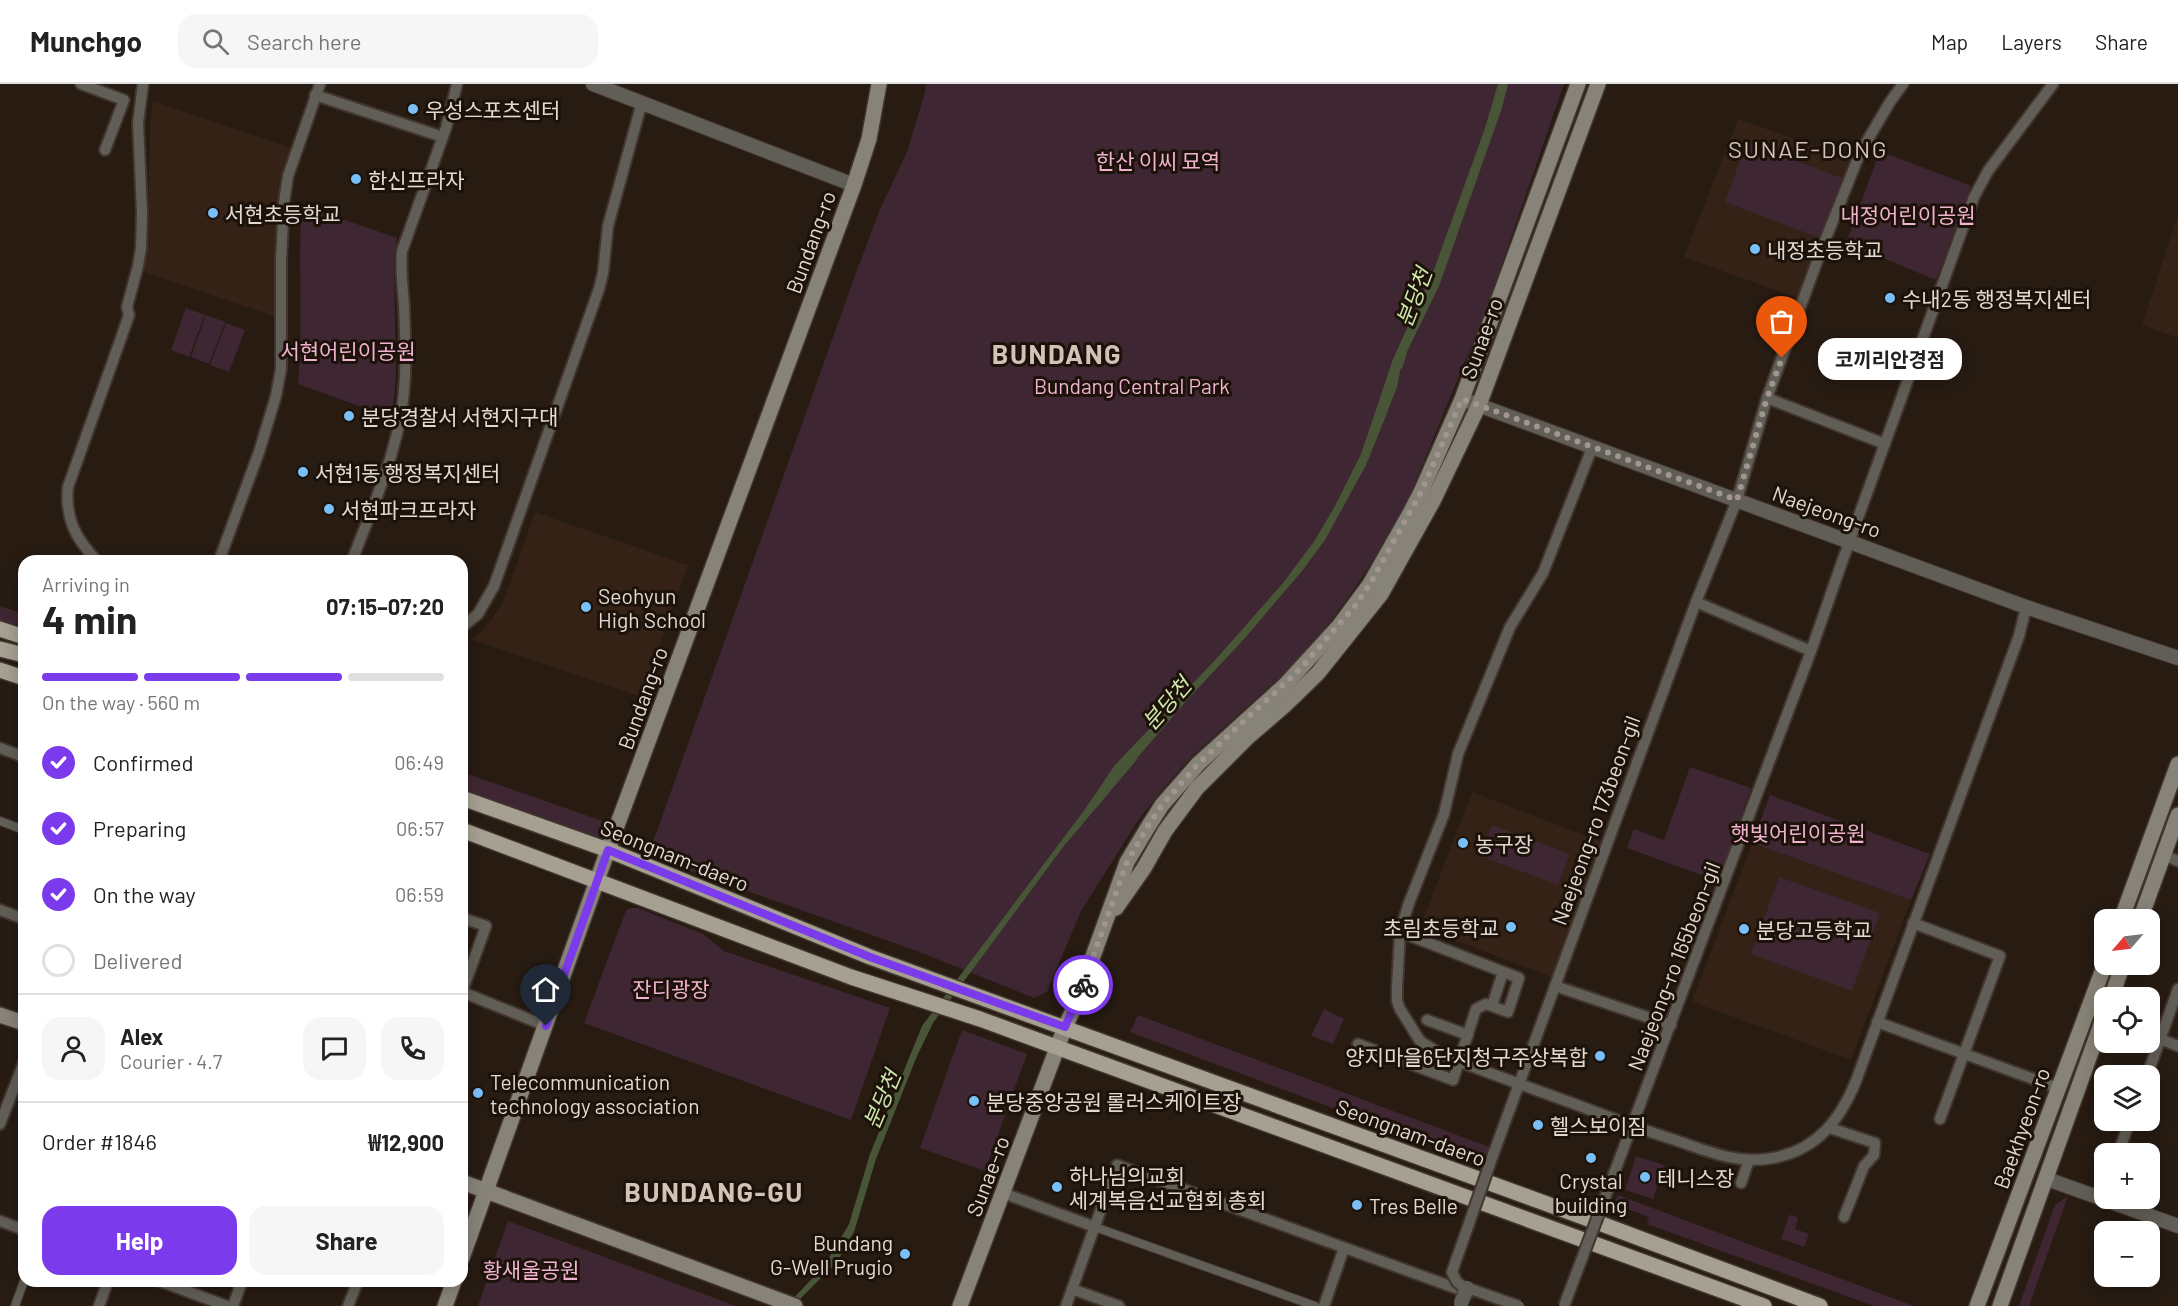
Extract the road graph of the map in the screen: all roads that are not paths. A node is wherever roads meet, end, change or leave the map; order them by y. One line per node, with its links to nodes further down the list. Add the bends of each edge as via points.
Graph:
1 (81, 84): 14 (street, via 124,100)
2 (143, 84): 23 (street, via 138,123 141,248 127,307 129,315 68,487 71,526)
3 (320, 84): 11 (street)
4 (458, 84): 13 (street)
5 (593, 84): 12 (street)
6 (879, 84): 15 (main road, Bundang-ro)
7 (1578, 84): 17 (main road, Sunae-ro)
8 (1598, 84): 18 (main road, Sunae-ro)
9 (1903, 84): 16 (street, Naejeong-ro 173beon-gil, via 1860,153)
10 (2053, 84): 19 (street, Naejeong-ro 165beon-gil, via 1988,171 1974,198)
11 (315, 95): 13 (street); 24 (street, via 288,176 284,202 276,396)
12 (642, 102): 15 (street); 28 (street, via 608,226 596,297 494,586 478,614)
13 (442, 137): 25 (street, via 402,251 405,376 396,443)
14 (105, 150)
15 (854, 185): 45 (main road, Bundang-ro)
16 (1767, 398): 19 (street); 21 (street, Naejeong-ro 173beon-gil)
17 (1462, 399): 18 (street, Naejeong-ro); 55 (main road, Sunae-ro, via 1421,492 1370,584 1311,658 1198,764 1162,805 1127,862)
18 (1479, 405): 20 (street, Naejeong-ro); 55 (main road, Sunae-ro, via 1424,517 1366,615 1318,673 1197,788)
19 (1885, 444): 22 (street, Naejeong-ro 165beon-gil)
20 (1592, 448): 21 (street, Naejeong-ro); 56 (street, via 1543,573 1510,627 1458,754 1444,814)
21 (1737, 500): 22 (street, Naejeong-ro); 26 (street, Naejeong-ro 173beon-gil)
22 (1850, 542): 27 (street, Naejeong-ro); 32 (street, Naejeong-ro 165beon-gil)
23 (93, 555)
24 (221, 555)
25 (354, 555)
26 (1696, 602): 32 (street); 60 (street, Naejeong-ro 173beon-gil)
27 (2026, 607): 34 (street, Naejeong-ro); 54 (street, via 2019,636)
28 (468, 622)
29 (0, 629): 30 (main road)
30 (18, 635)
31 (0, 649): 33 (main road)
32 (1811, 651): 68 (street, Naejeong-ro 165beon-gil)
33 (18, 654)
34 (2178, 658)
35 (0, 670): 36 (main road)
36 (18, 676)
37 (0, 748): 38 (street)
38 (18, 755)
39 (2178, 764): 49 (main road)
40 (468, 800): 45 (main road, Seongnam-daero)
41 (2178, 815): 46 (main road)
42 (0, 822): 43 (street)
43 (18, 828)
44 (468, 832): 48 (main road)
45 (608, 850): 48 (main road, Bundang-ro); 70 (main road, Seongnam-daero, via 870,957)
46 (2163, 855): 47 (street); 50 (main road)
47 (2178, 861)
48 (598, 880): 69 (main road, Bundang-ro); 77 (main road, Seongnam-daero, via 851,977)
49 (2125, 909)
50 (2143, 909)
51 (0, 910): 52 (street)
52 (18, 917)
53 (468, 920): 59 (street, via 486,926)
54 (1913, 923): 67 (street); 78 (street, via 2000,956)
55 (1104, 926): 70 (main road, Sunae-ro)
56 (1400, 932): 57 (street); 79 (street, via 1400,1009 1420,1041)
57 (1503, 972): 63 (street); 63 (street, via 1519,978 1513,1013)
58 (2101, 975): 82 (main road, Baekhyeon-ro)
59 (468, 976)
60 (1555, 986): 68 (street); 81 (street, Naejeong-ro 173beon-gil)
61 (2178, 989): 71 (street)
62 (468, 994): 69 (street)
63 (1492, 1006): 72 (street, via 1486,1004 1476,1009)
64 (0, 1014): 66 (main road)
65 (1427, 1020): 72 (street)
66 (18, 1021)
67 (1877, 1022): 78 (street); 86 (street, via 1848,1100)
68 (1671, 1025): 85 (street, Naejeong-ro 165beon-gil)
69 (546, 1026): 91 (main road, Bundang-ro)
70 (1065, 1027): 77 (main road, Sunae-ro); 127 (main road, Seongnam-daero)
71 (2160, 1027)
72 (1468, 1035): 79 (street)
73 (2160, 1039): 76 (street)
74 (1358, 1044): 79 (street, via 1453,1080)
75 (2094, 1046): 88 (main road, Baekhyeon-ro)
76 (2178, 1046)
77 (1059, 1047): 93 (main road, Sunae-ro); 126 (main road, Seongnam-daero)
78 (1963, 1054): 82 (street); 83 (street)
79 (1459, 1062): 81 (street)
80 (18, 1077): 84 (street)
81 (1519, 1084): 85 (street); 108 (street, Naejeong-ro 173beon-gil, bridge, via 1452,1267 1457,1282)
82 (2058, 1088): 128 (main road, Baekhyeon-ro)
83 (1940, 1119)
84 (0, 1123)
85 (1634, 1126): 87 (street, via 1718,1154); 125 (street, Naejeong-ro 165beon-gil, bridge)
86 (1830, 1128): 87 (street, via 1795,1151); 95 (street, via 1875,1143 1874,1155 1864,1166)
87 (1749, 1160): 89 (street)
88 (2047, 1179): 92 (street); 129 (main road, Baekhyeon-ro)
89 (1741, 1183)
90 (468, 1184): 91 (main road)
91 (486, 1191): 100 (main road, Bundang-ro); 117 (main road)
92 (2094, 1191)
93 (1003, 1193): 98 (street); 118 (main road, Sunae-ro)
94 (2139, 1209): 97 (street)
95 (1844, 1217)
96 (0, 1221): 99 (street)
97 (2178, 1226)
98 (1095, 1227): 101 (street, via 1117,1165); 109 (street); 121 (street)
99 (18, 1228)
100 (468, 1241)
101 (1344, 1248): 122 (street); 123 (street)
102 (22, 1287): 111 (street)
103 (106, 1287): 112 (street)
104 (175, 1287): 113 (street)
105 (240, 1287): 114 (street)
106 (356, 1287): 115 (street)
107 (452, 1287): 116 (main road)
108 (1467, 1288): 110 (street, bridge); 124 (street, bridge)
109 (1072, 1289): 119 (street); 120 (street)
110 (1461, 1304)
111 (15, 1306)
112 (99, 1306)
113 (227, 1306)
114 (233, 1306)
115 (348, 1306)
116 (445, 1306)
117 (795, 1306)
118 (960, 1306)
119 (1065, 1306)
120 (1119, 1306)
121 (1314, 1306)
122 (1323, 1306)
123 (1506, 1306)
124 (1519, 1306)
125 (1564, 1306)
126 (1764, 1306)
127 (1820, 1306)
128 (1977, 1306)
129 (2000, 1306)

